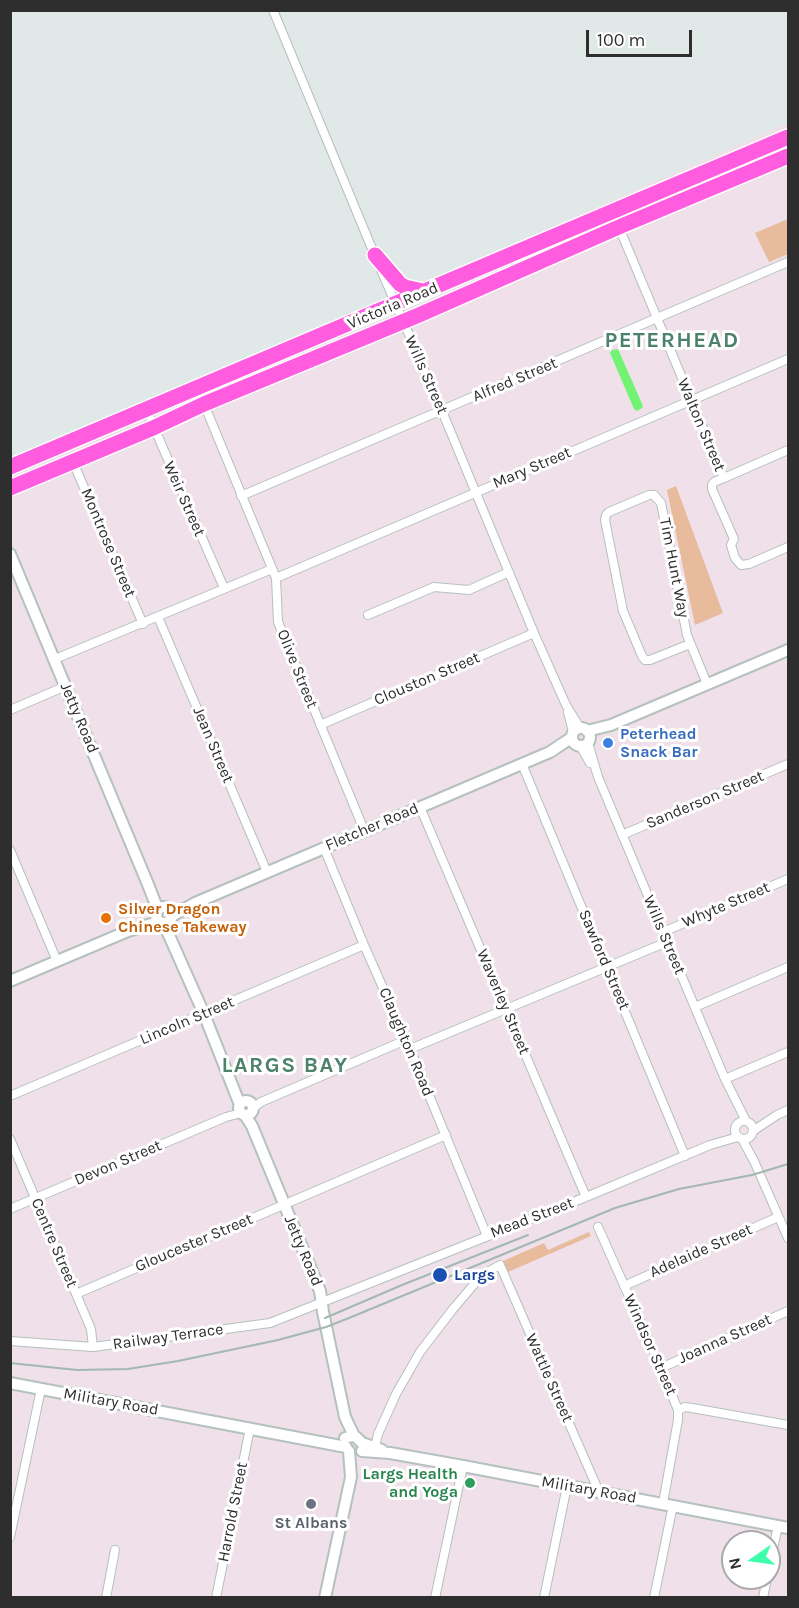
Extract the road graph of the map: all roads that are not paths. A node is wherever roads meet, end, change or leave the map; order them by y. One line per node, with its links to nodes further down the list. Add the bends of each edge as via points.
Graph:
1 (273, 10): 6 (street, Wills Street)
2 (789, 137): 4 (highway, Victoria Road)
3 (789, 156): 5 (highway, Victoria Road)
4 (613, 210): 5 (street, Walton Street); 8 (highway, Victoria Road)
5 (619, 226): 10 (street, Walton Street); 11 (highway, Victoria Road)
6 (375, 255): 8 (highway, via 402,286); 9 (street, Wills Street)
7 (789, 262): 10 (street, Alfred Street)
8 (423, 291): 9 (highway, Victoria Road)
9 (395, 303): 11 (street, Wills Street); 15 (highway, Victoria Road)
10 (658, 318): 13 (street, Walton Street); 16 (street, Alfred Street)
11 (403, 321): 14 (highway, Victoria Road); 16 (street, Wills Street)
12 (789, 359): 13 (street, Mary Street)
13 (691, 400): 21 (street, Walton Street); 23 (street, Mary Street)
14 (204, 404): 17 (highway, Victoria Road); 24 (street, Olive Street)
15 (146, 409): 17 (street, Weir Street); 20 (highway, Victoria Road)
16 (442, 411): 23 (street, Wills Street); 24 (street, Alfred Street)
17 (153, 428): 19 (highway, Victoria Road); 30 (street, Weir Street)
18 (789, 450): 21 (street)
19 (73, 462): 22 (highway, Victoria Road); 33 (street, Montrose Street)
20 (10, 467)
21 (724, 478): 25 (street, Walton Street, via 714,482 712,489 734,539 731,545 735,558 741,565)
22 (10, 488)
23 (476, 493): 28 (street, Wills Street); 29 (street, Mary Street)
24 (241, 496): 27 (street, Olive Street)
25 (789, 547)
26 (10, 554): 37 (street, Jetty Road)
27 (272, 569): 29 (street, Olive Street); 30 (street)
28 (508, 572): 31 (street, via 468,590 434,587); 34 (street, Wills Street)
29 (276, 578): 41 (street, Olive Street, via 278,622)
30 (224, 588): 32 (street)
31 (368, 615)
32 (158, 618): 33 (street); 50 (street, Jean Street)
33 (142, 624): 37 (street)
34 (534, 633): 41 (street, Clouston Street); 42 (street, Wills Street)
35 (690, 644): 35 (street, Tim Hunt Way, via 650,660 642,656 623,612 605,520 609,512 649,495 661,503); 38 (street, Tim Hunt Way)
36 (789, 650): 38 (street, Fletcher Road)
37 (55, 659): 39 (street, Jetty Road)
38 (707, 684): 42 (street, Fletcher Road)
39 (66, 686): 40 (street); 52 (street, Jetty Road)
40 (10, 710)
41 (320, 725): 46 (street, Olive Street)
42 (581, 738): 43 (street, Fletcher Road); 47 (street, Wills Street)
43 (522, 764): 45 (street, Fletcher Road); 57 (street, Sawford Street)
44 (789, 764): 47 (street, Sanderson Street)
45 (420, 807): 46 (street, Fletcher Road); 61 (street, Waverley Street)
46 (364, 830): 48 (street, Fletcher Road)
47 (622, 835): 53 (street, Wills Street)
48 (324, 848): 50 (street, Fletcher Road); 55 (street, Claughton Road)
49 (10, 850): 56 (street)
50 (267, 872): 52 (street, Fletcher Road)
51 (789, 879): 53 (street, Whyte Street)
52 (164, 915): 56 (street, Fletcher Road); 62 (street, Jetty Road)
53 (663, 932): 54 (street, Wills Street)
54 (667, 942): 57 (street); 60 (street, Wills Street)
55 (364, 945): 62 (street, Lincoln Street); 63 (street, Claughton Road)
56 (57, 961): 59 (street, Fletcher Road)
57 (607, 967): 61 (street); 73 (street, Sawford Street)
58 (789, 967): 60 (street)
59 (10, 981)
60 (695, 1007): 66 (street, Wills Street)
61 (506, 1009): 64 (street); 74 (street, Waverley Street)
62 (204, 1014): 67 (street, Lincoln Street); 68 (street, Jetty Road, via 235,1088)
63 (406, 1040): 64 (street, Claughton Road); 68 (street, Devon Street)
64 (410, 1049): 71 (street, Claughton Road)
65 (789, 1052): 66 (street)
66 (725, 1078): 70 (street, Wills Street)
67 (10, 1096)
68 (248, 1108): 75 (street, Devon Street); 76 (street, Jetty Road)
69 (789, 1110): 70 (street, Mead Street)
70 (744, 1130): 73 (street, Mead Street); 78 (street, Wills Street)
71 (446, 1135): 76 (street, Gloucester Street); 80 (street, Claughton Road)
72 (10, 1139): 75 (street, Centre Street)
73 (685, 1156): 74 (street, Mead Street)
74 (586, 1197): 80 (street, Mead Street)
75 (36, 1198): 77 (street, Devon Street); 83 (street, Centre Street)
76 (283, 1204): 83 (street, Gloucester Street); 84 (street, Jetty Road)
77 (10, 1209)
78 (778, 1217): 81 (street, Wills Street); 82 (street, Adelaide Street)
79 (598, 1227): 82 (street, Windsor Street)
80 (487, 1236): 84 (street, Mead Street)
81 (789, 1238)
82 (624, 1286): 88 (street, Windsor Street)
83 (75, 1294): 87 (street, Centre Street, via 91,1329)
84 (322, 1303): 87 (street, Railway Terrace, via 270,1323); 94 (street, Jetty Road)
85 (789, 1311): 88 (street, Joanna Street)
86 (10, 1341): 87 (street, Railway Terrace)
87 (93, 1347)
88 (661, 1368): 91 (street, Windsor Street)
89 (10, 1383): 90 (street, Military Road)
90 (41, 1389): 93 (street, Military Road); 102 (street)
91 (678, 1410): 92 (street, via 685,1407); 100 (street, Windsor Street)
92 (789, 1425)
93 (250, 1428): 94 (street, Military Road); 105 (street, Harrold Street)
94 (353, 1445): 95 (street, Military Road); 96 (street, Military Road); 106 (street, Jetty Road, via 351,1477)
95 (375, 1446): 96 (street, Military Road); 99 (street, Wattle Street, via 396,1394 420,1352 482,1275 500,1265)
96 (390, 1453): 97 (street, Military Road)
97 (464, 1466): 98 (street, Military Road); 107 (street)
98 (567, 1486): 99 (street, Military Road); 108 (street)
99 (599, 1492): 100 (street, Military Road)
100 (668, 1504): 101 (street, Military Road); 109 (street, Windsor Street)
101 (783, 1527)
102 (10, 1537)
103 (115, 1550): 104 (street)
104 (106, 1598)
105 (216, 1598)
106 (325, 1598)
107 (435, 1598)
108 (544, 1598)
109 (654, 1598)

